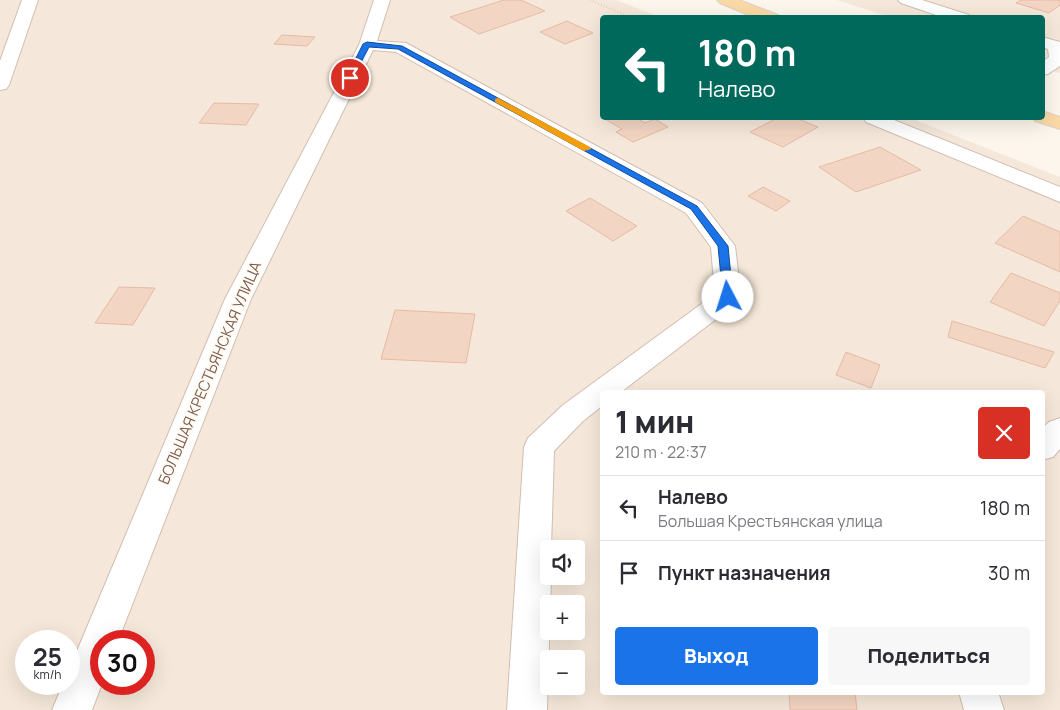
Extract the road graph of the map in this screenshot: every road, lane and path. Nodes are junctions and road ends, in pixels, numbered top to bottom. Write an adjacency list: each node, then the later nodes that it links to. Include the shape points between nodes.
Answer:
1 (30, 0): 11 (street)
2 (382, 0): 13 (street, БОЛЬШАЯ КРЕСТЬЯНСКАЯ УЛИЦА)
3 (590, 0): 8 (path)
4 (725, 0): 9 (main road)
5 (906, 0): 7 (street)
6 (947, 0): 7 (street)
7 (931, 8): 10 (street)
8 (625, 15)
9 (764, 15)
10 (953, 15)
11 (17, 38): 12 (street); 16 (street)
12 (0, 40)
13 (367, 44): 21 (street, via 400,47 694,208 723,246 728,297); 26 (street, БОЛЬШАЯ КРЕСТЬЯНСКАЯ УЛИЦА, via 238,298)
14 (1054, 44): 15 (street, via 1058,59)
15 (1045, 68)
16 (0, 84)
17 (1045, 118): 19 (main road)
18 (878, 120): 20 (street)
19 (1060, 124)
20 (1060, 195)
21 (605, 390)
22 (600, 393): 27 (street, via 539,447)
23 (1060, 430): 24 (street)
24 (1045, 445)
25 (979, 695): 28 (street)
26 (72, 710)
27 (527, 710)
28 (984, 710)

